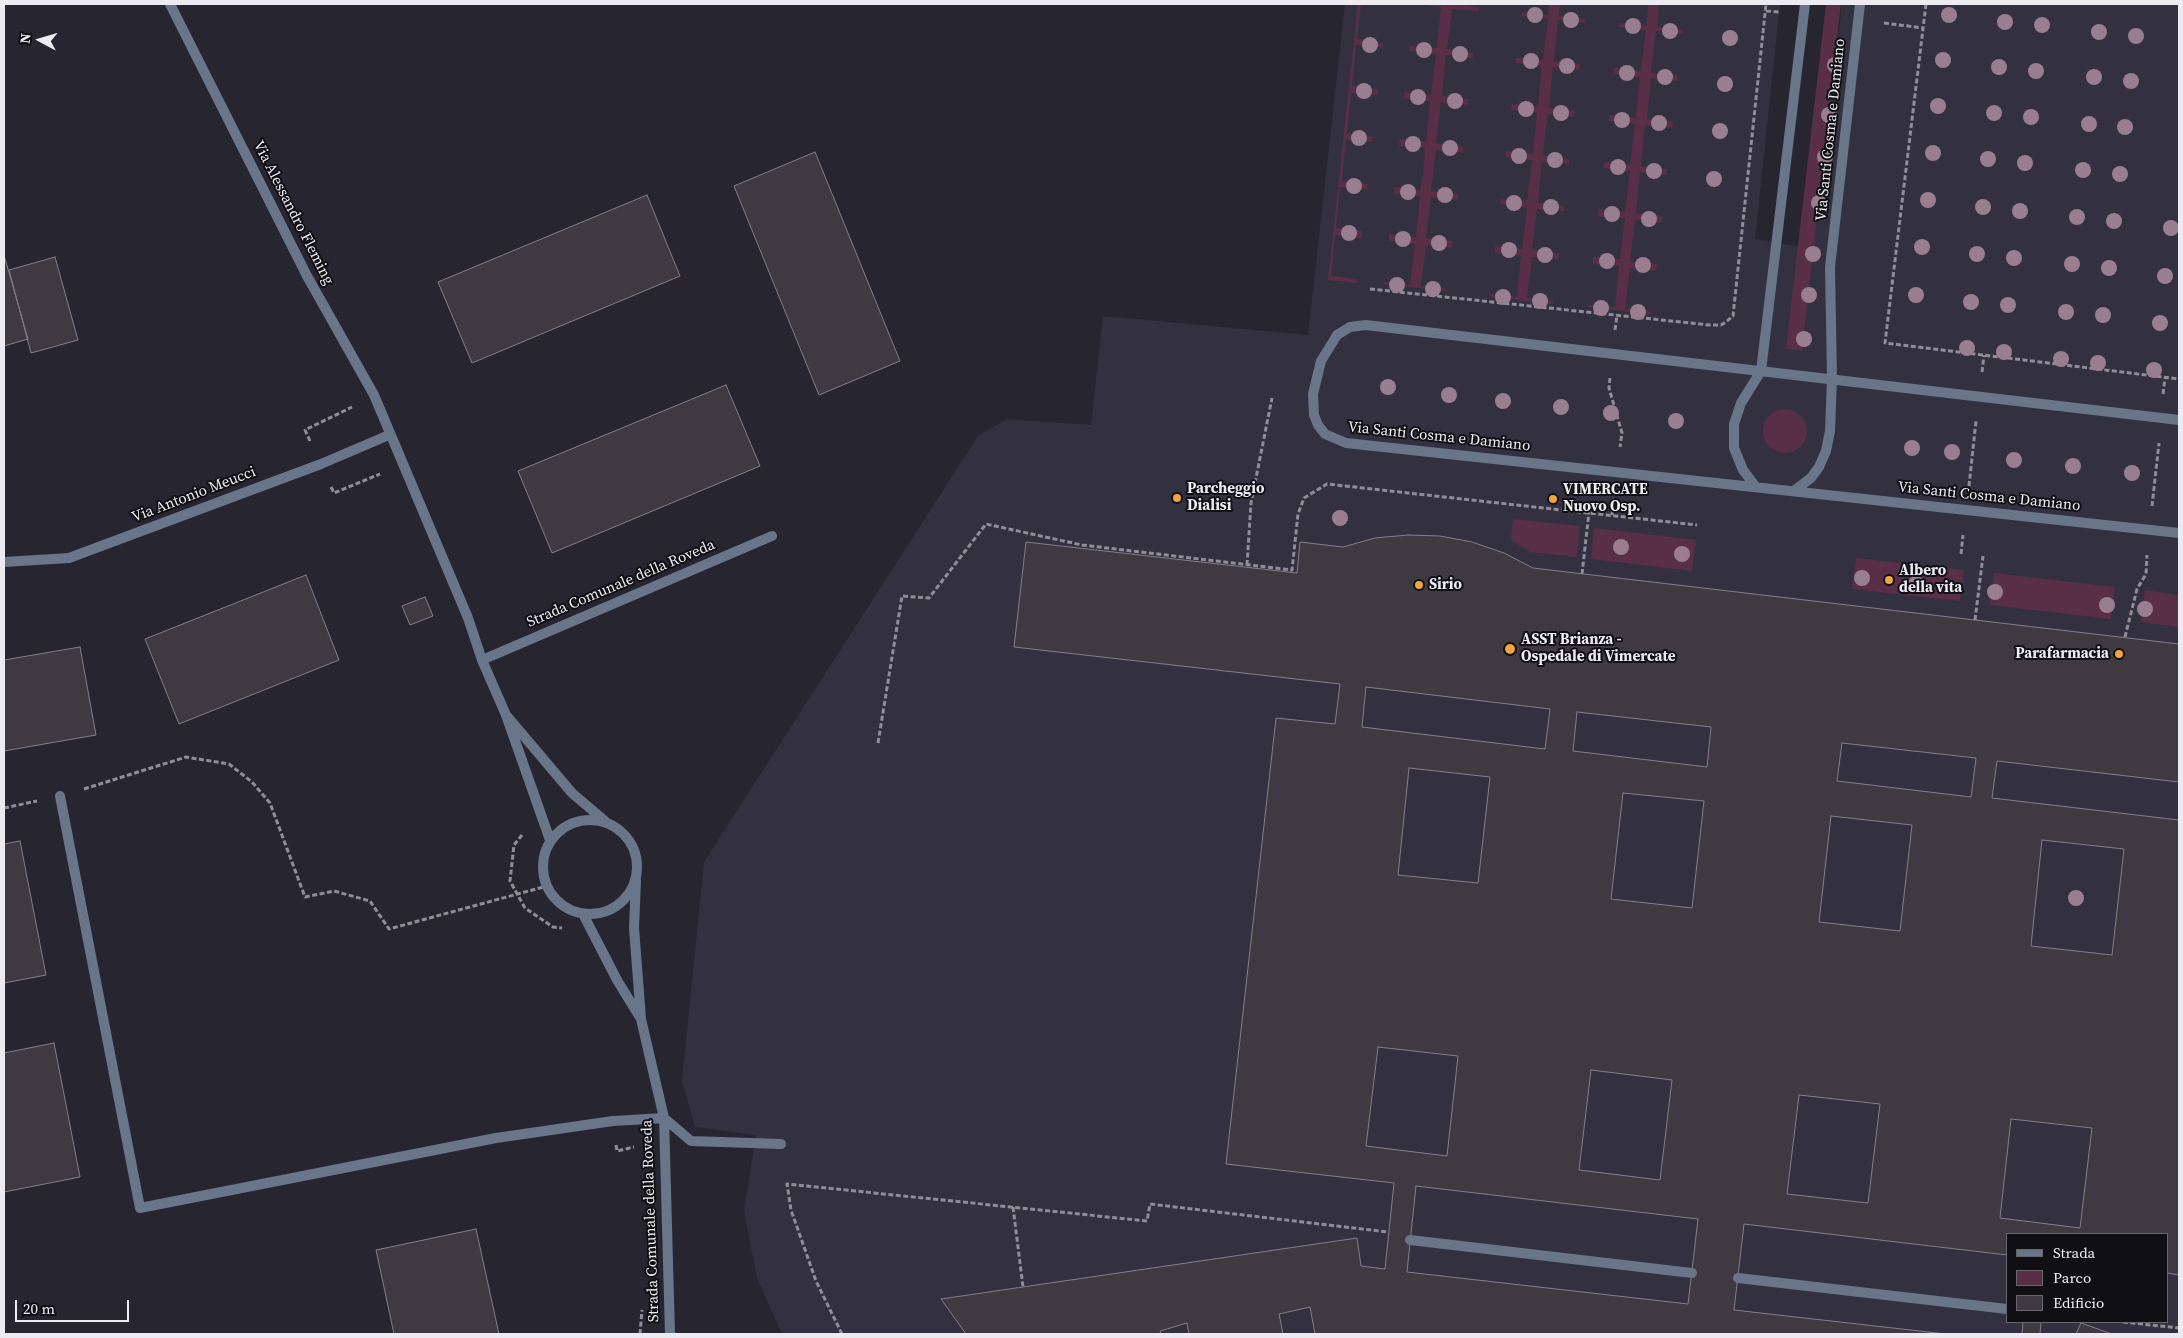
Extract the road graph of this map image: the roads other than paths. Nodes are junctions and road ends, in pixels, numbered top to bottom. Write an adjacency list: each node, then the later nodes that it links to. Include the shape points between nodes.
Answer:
1 (170, 4): 7 (street, Via Alessandro Fleming, via 307,276 374,395)
2 (1805, 4): 4 (street)
3 (1860, 4): 5 (street, Via Santi Cosma e Damiano, via 1830,267)
4 (1761, 371): 5 (street, Via Santi Cosma e Damiano); 8 (street, via 1741,403 1734,424 1734,448 1743,470); 8 (street, Via Santi Cosma e Damiano, via 1366,325 1350,327 1337,335 1321,361 1314,405 1318,426 1325,434 1346,443)
5 (1832, 379): 6 (street, Via Santi Cosma e Damiano); 9 (street, Via Santi Cosma e Damiano, via 1826,451 1811,478)
6 (2179, 420)
7 (389, 435): 12 (street, Via Antonio Meucci, via 321,464 69,558); 13 (street, Strada Comunale della Roveda, via 468,618)
8 (1755, 486): 9 (street, Via Santi Cosma e Damiano)
9 (1795, 490): 10 (street, Via Santi Cosma e Damiano)
10 (2179, 532)
11 (772, 536): 13 (street, Strada Comunale della Roveda)
12 (4, 562)
13 (482, 660): 14 (street, Strada Comunale della Roveda)
14 (506, 715): 16 (street, Strada Comunale della Roveda, via 572,793); 17 (street, Strada Comunale della Roveda)
15 (60, 796): 21 (street, via 140,1208 496,1138 614,1121)
16 (606, 822): 17 (street, via 576,822 562,828); 18 (street, Strada Comunale della Roveda, via 629,840)
17 (550, 840): 19 (street, via 544,855 543,871 547,886 562,904)
18 (637, 869): 19 (street, via 626,897 614,907 599,913); 20 (street, Strada Comunale della Roveda, via 634,928)
19 (583, 914): 20 (street, Strada Comunale della Roveda)
20 (641, 1019): 21 (street, Strada Comunale della Roveda)
21 (664, 1118): 22 (street, via 691,1141); 27 (street, Strada Comunale della Roveda)
22 (781, 1144)
23 (1410, 1240): 24 (street)
24 (1692, 1273)
25 (1738, 1278): 26 (street)
26 (2006, 1309)
27 (670, 1334)

